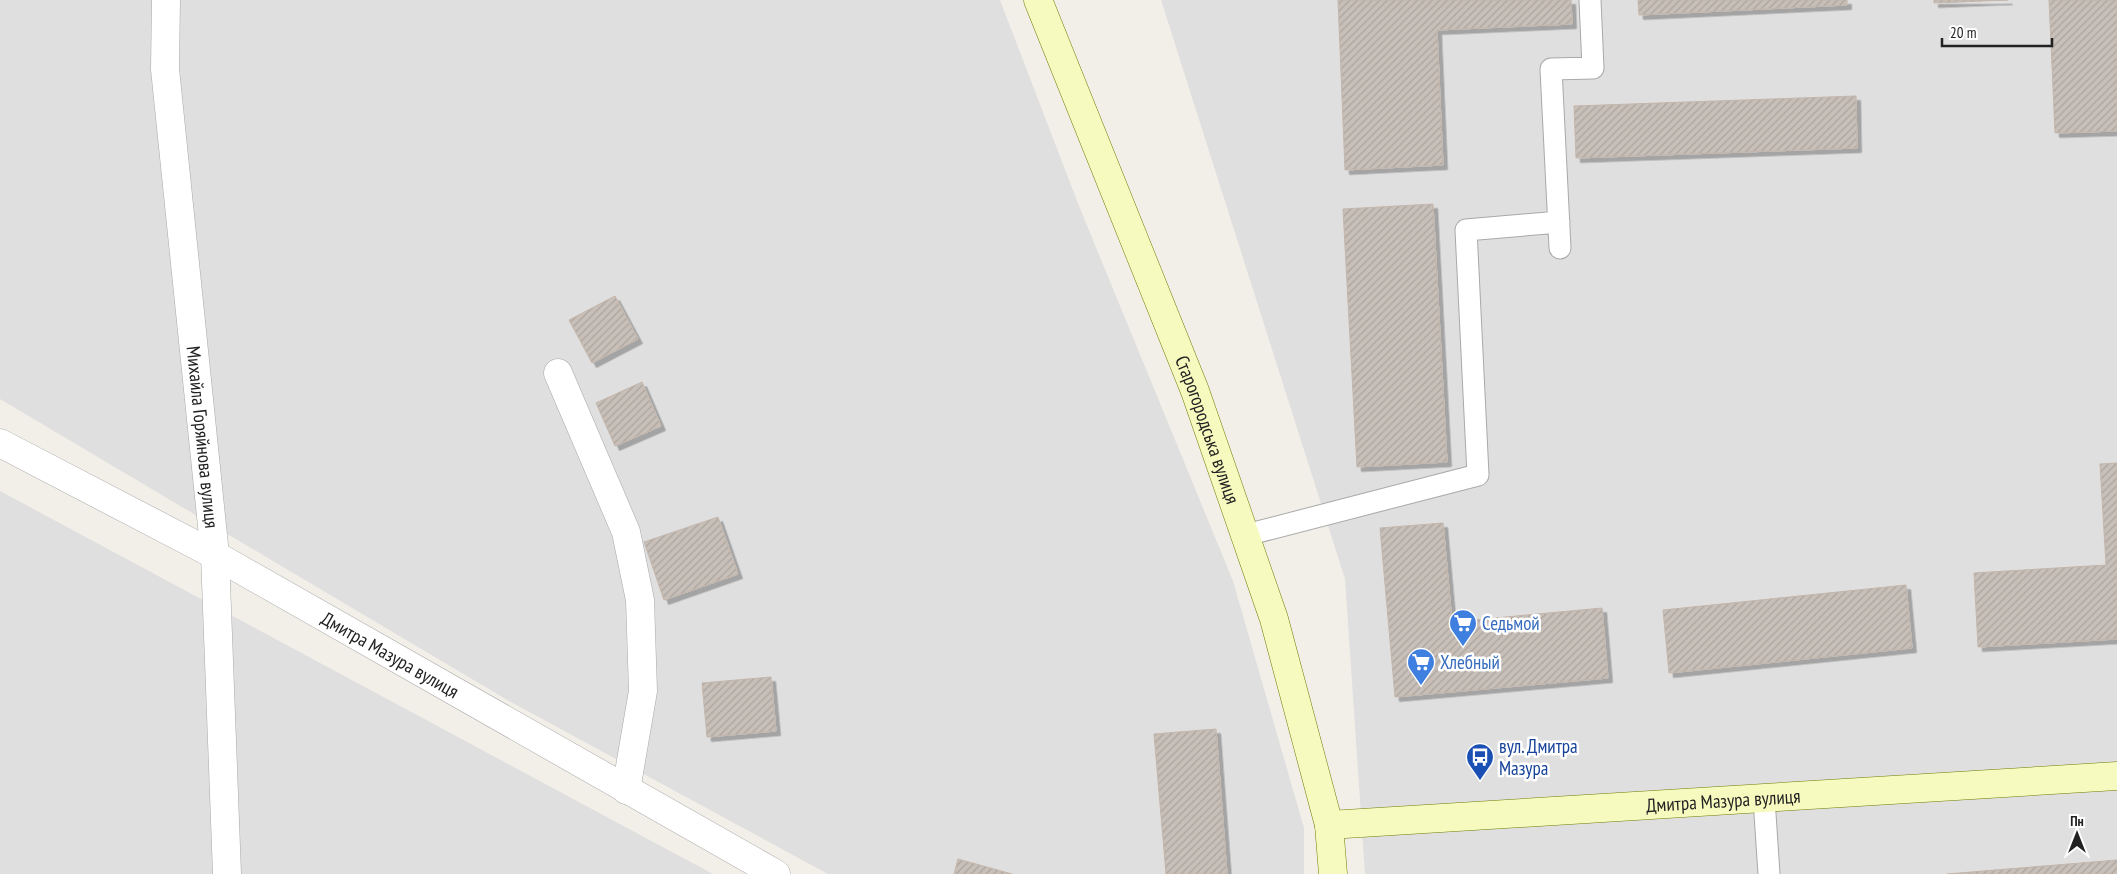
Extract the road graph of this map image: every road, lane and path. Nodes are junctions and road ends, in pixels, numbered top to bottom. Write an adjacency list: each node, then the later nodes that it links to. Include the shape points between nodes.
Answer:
1 (166, 0): 9 (street, Михайла Горяйнова вулиця, via 166,69)
2 (1038, 0): 8 (street, Старогородська вулиця, via 1196,391)
3 (1590, 0): 4 (lane, via 1593,68 1552,69)
4 (1559, 222): 5 (lane); 8 (lane, via 1466,230 1478,475)
5 (1560, 248)
6 (558, 373): 11 (street, via 626,532 640,600 642,690)
7 (0, 443): 9 (street, Дмитра Мазура вулиця)
8 (1246, 535): 13 (street, Старогородська вулиця, via 1274,618)
9 (215, 555): 11 (street, Дмитра Мазура вулиця); 14 (street, Михайла Горяйнова вулиця)
10 (2117, 776): 12 (street, Дмитра Мазура вулиця)
11 (626, 790): 15 (street, Дмитра Мазура вулиця)
12 (1764, 798): 13 (street, Дмитра Мазура вулиця); 17 (lane)
13 (1329, 825): 16 (street, Старогородська вулиця)
14 (227, 874)
15 (776, 874)
16 (1333, 874)
17 (1769, 874)

